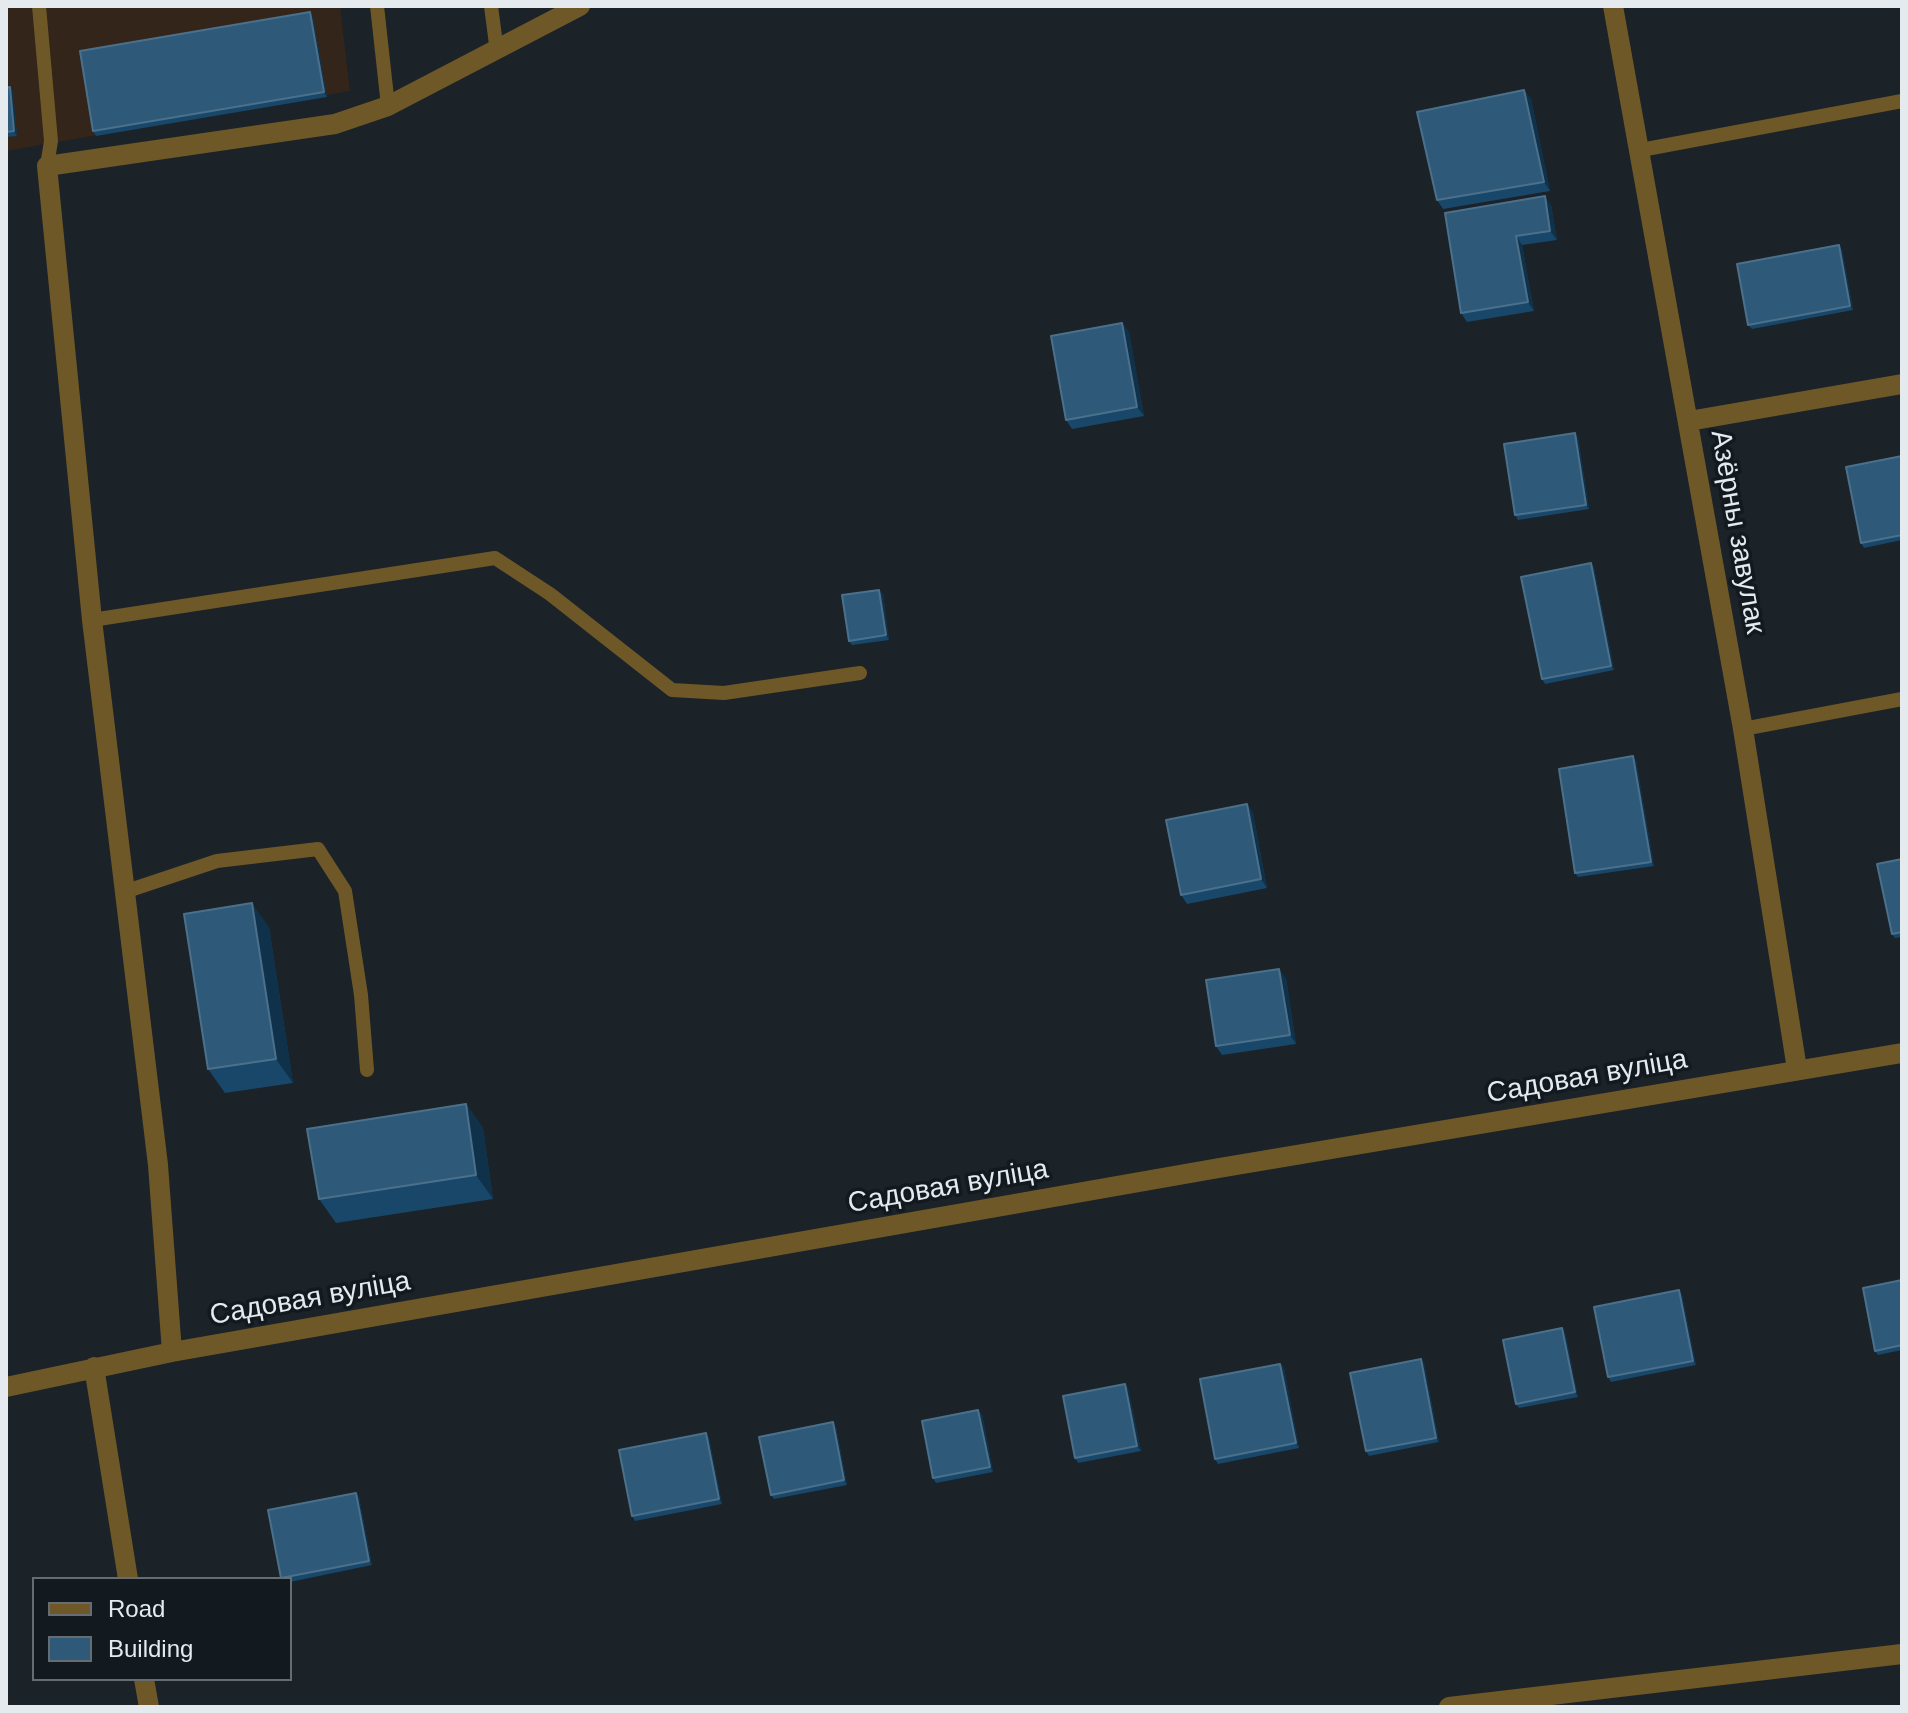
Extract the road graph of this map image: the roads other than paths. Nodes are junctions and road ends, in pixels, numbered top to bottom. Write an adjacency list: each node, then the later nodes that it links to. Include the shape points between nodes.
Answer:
1 (39, 6): 10 (lane, via 51,141)
2 (377, 6): 8 (lane)
3 (491, 6): 6 (lane)
4 (580, 6): 6 (street)
5 (1613, 6): 9 (street, Азёрны завулак)
6 (497, 52): 8 (street)
7 (1902, 101): 9 (lane)
8 (388, 106): 10 (street, via 335,124)
9 (1641, 150): 12 (street, Азёрны завулак)
10 (47, 166): 13 (street)
11 (1902, 384): 12 (street)
12 (1689, 421): 16 (street, Азёрны завулак)
13 (92, 620): 14 (lane, via 495,558 550,594 672,690 724,693); 17 (street)
14 (860, 673)
15 (1902, 699): 16 (lane)
16 (1743, 729): 19 (street, Азёрны завулак)
17 (127, 891): 20 (lane, via 217,861 318,849 345,891); 21 (street, via 158,1165)
18 (1902, 1053): 19 (street, Садовая вуліца)
19 (1797, 1069): 21 (street, Садовая вуліца)
20 (367, 1070)
21 (172, 1352): 22 (street, Садовая вуліца)
22 (94, 1367): 23 (street, Садовая вуліца); 24 (street)
23 (6, 1387)
24 (128, 1577)
25 (1902, 1654): 28 (street)
26 (144, 1681): 27 (street)
27 (149, 1707)
28 (1449, 1707)

